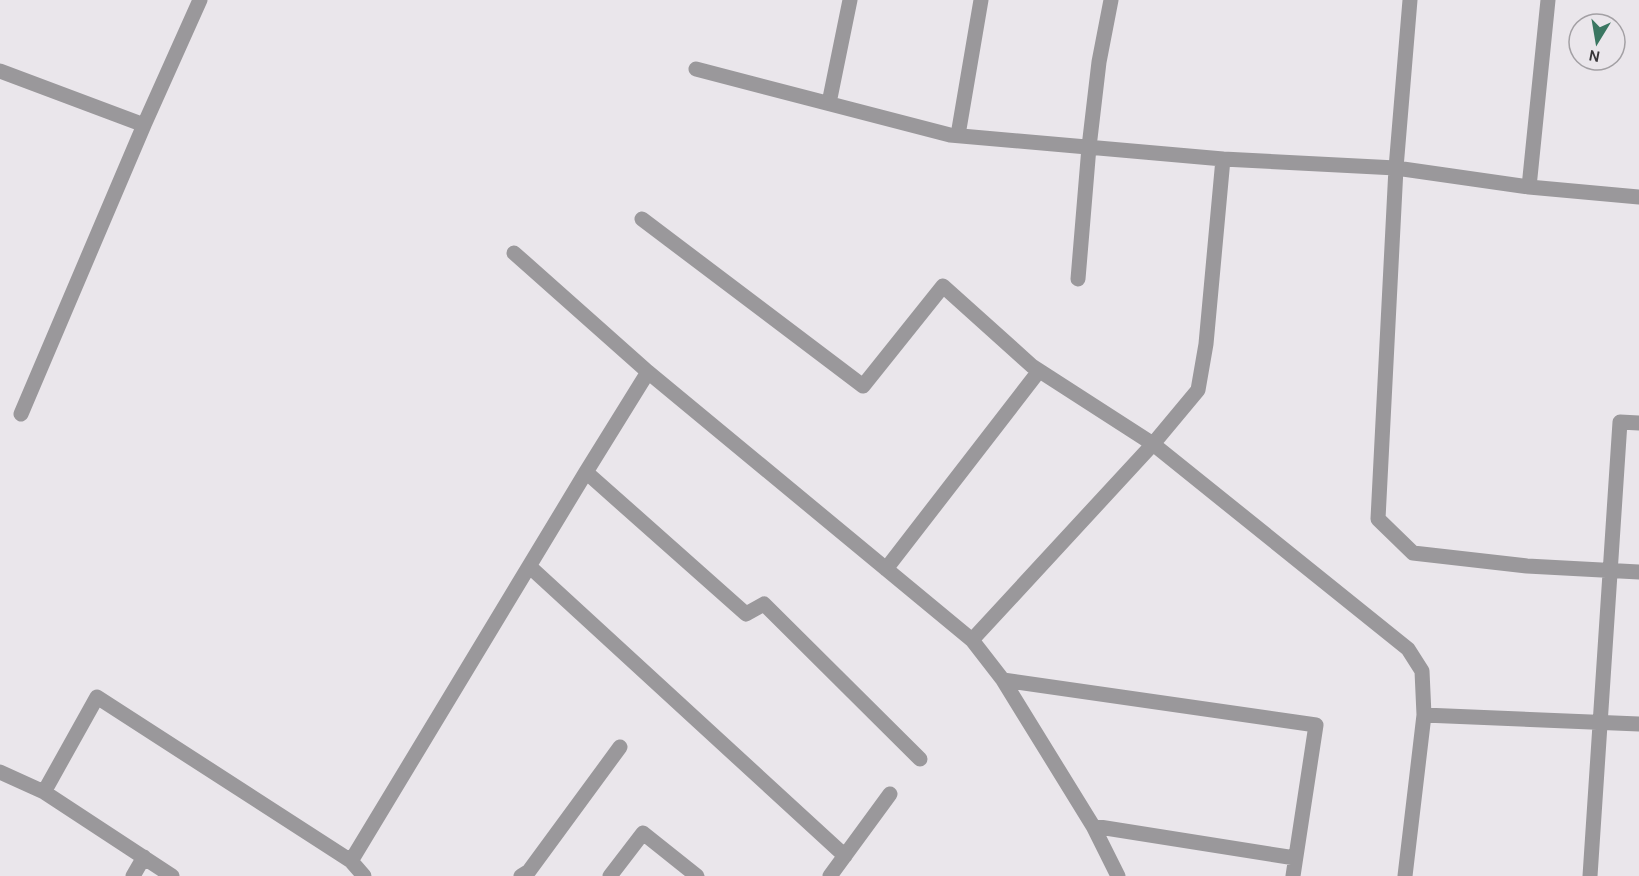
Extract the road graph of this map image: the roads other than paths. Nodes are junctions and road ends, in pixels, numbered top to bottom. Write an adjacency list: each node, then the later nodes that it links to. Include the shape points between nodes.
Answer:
1 (200, 0): 10 (street)
2 (850, 0): 9 (street)
3 (981, 0): 11 (street)
4 (1111, 0): 12 (street)
5 (1410, 0): 14 (street)
6 (1548, 0): 15 (street)
7 (696, 69): 9 (street)
8 (0, 71): 10 (street)
9 (829, 103): 11 (street)
10 (144, 125): 22 (street)
11 (958, 135): 12 (street)
12 (1089, 147): 13 (street); 19 (street)
13 (1223, 159): 14 (street); 24 (street, via 1206,344 1198,390)
14 (1396, 168): 15 (street); 28 (street, via 1378,519 1413,552 1527,566)
15 (1529, 187): 16 (street)
16 (1639, 197)
17 (642, 219): 20 (street, via 863,386 943,286)
18 (514, 253): 21 (street)
19 (1078, 279)
20 (1039, 371): 24 (street); 27 (street)
21 (648, 372): 25 (street); 27 (street)
22 (21, 414)
23 (1639, 423): 28 (street, via 1620,422)
24 (1153, 444): 30 (street); 32 (street, via 1408,649 1422,671)
25 (586, 472): 26 (street); 36 (street, via 746,614 764,604)
26 (529, 566): 41 (street); 44 (street)
27 (886, 569): 30 (street)
28 (1610, 570): 29 (street); 33 (street)
29 (1639, 572)
30 (972, 640): 31 (street)
31 (1003, 680): 40 (street); 43 (street, via 1316,725)
32 (1424, 715): 33 (street); 54 (street)
33 (1600, 722): 34 (street); 55 (street)
34 (1639, 724)
35 (620, 747): 48 (street, via 529,871)
36 (920, 759)
37 (0, 772): 38 (street)
38 (44, 792): 42 (street); 44 (street, via 97,697)
39 (890, 794): 41 (street)
40 (1093, 826): 43 (street); 52 (street)
41 (845, 856): 51 (street)
42 (144, 857): 45 (street); 46 (street)
43 (1295, 858): 53 (street)
44 (351, 861): 47 (street)
45 (133, 876)
46 (172, 876)
47 (364, 876)
48 (521, 876)
49 (610, 876): 50 (street, via 643,833)
50 (697, 876)
51 (830, 876)
52 (1119, 876)
53 (1293, 876)
54 (1405, 876)
55 (1590, 876)

